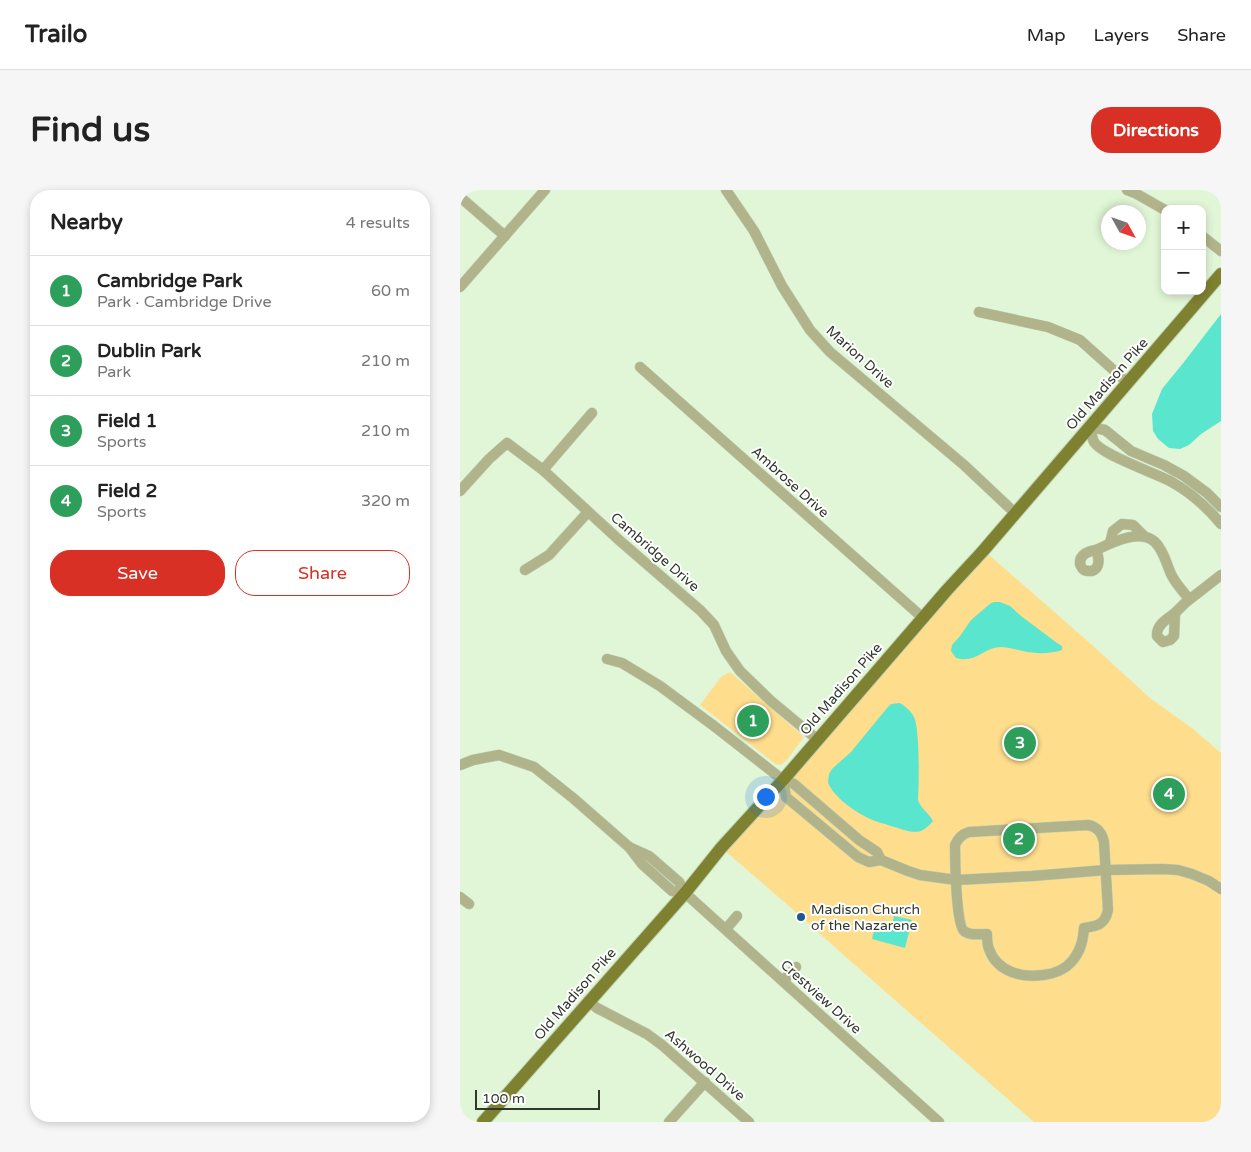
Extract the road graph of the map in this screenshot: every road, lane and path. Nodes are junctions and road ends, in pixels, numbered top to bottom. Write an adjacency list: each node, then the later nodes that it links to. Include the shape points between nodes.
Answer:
1 (545, 190): 6 (street)
2 (726, 190): 20 (street, Marion Drive, via 754,231 782,286 810,330 830,352 964,465)
3 (1127, 190): 5 (street)
4 (460, 197): 6 (street)
5 (1161, 208)
6 (505, 236): 10 (street)
7 (1206, 239): 8 (street)
8 (1221, 251)
9 (1221, 274): 13 (main road, Old Madison Pike)
10 (460, 287)
11 (979, 312): 13 (street, via 1048,326 1080,340)
12 (640, 366): 27 (street, Ambrose Drive)
13 (1128, 383): 15 (main road, Old Madison Pike)
14 (592, 413): 16 (street)
15 (1090, 427): 18 (street, via 1105,430 1131,451 1184,476); 20 (main road, Old Madison Pike); 21 (street, via 1095,443 1100,447 1179,486)
16 (543, 470): 17 (street, Cambridge Drive, via 507,443); 19 (street, Cambridge Drive)
17 (460, 491)
18 (1221, 507)
19 (588, 512): 23 (street, via 549,555); 29 (street, Cambridge Drive, via 702,611 714,625 740,671)
20 (1015, 513): 27 (main road, Old Madison Pike)
21 (1221, 524)
22 (1096, 550): 25 (street, via 1110,543 1113,531 1122,524 1133,525 1164,555 1171,575)
23 (525, 570)
24 (1221, 575): 25 (street)
25 (1189, 599): 26 (street)
26 (1175, 613)
27 (923, 618): 29 (main road, Old Madison Pike)
28 (607, 659): 31 (street, via 622,663 660,686)
29 (818, 740): 31 (main road, Old Madison Pike)
30 (460, 765): 36 (street, Crestview Drive, via 499,755 534,767 630,847 649,856 679,882)
31 (783, 780): 32 (street, via 794,784 877,852); 32 (street, via 786,797 852,853 869,862); 36 (main road, Old Madison Pike)
32 (881, 860): 34 (street, via 920,875)
33 (1106, 870): 34 (street); 34 (street, via 1101,833 1093,826 1083,825 966,833 955,845); 34 (street, via 1108,910 1104,920 1097,926 1084,928 1083,940 1071,963 1052,973 1030,976 1014,973 1000,965 989,949 987,934 971,934 962,930); 35 (street, via 1178,870)
34 (956, 880)
35 (1221, 888)
36 (685, 893): 40 (street, Crestview Drive); 43 (main road, Old Madison Pike)
37 (460, 897): 38 (street)
38 (469, 904)
39 (737, 916): 40 (street)
40 (726, 929): 42 (street, Crestview Drive)
41 (796, 967): 42 (street)
42 (783, 981): 48 (street, Crestview Drive)
43 (588, 1001): 44 (street, Ashwood Drive, via 647,1034); 45 (main road, Old Madison Pike)
44 (705, 1082): 46 (street); 47 (street, Ashwood Drive)
45 (483, 1122)
46 (670, 1122)
47 (749, 1122)
48 (939, 1122)

